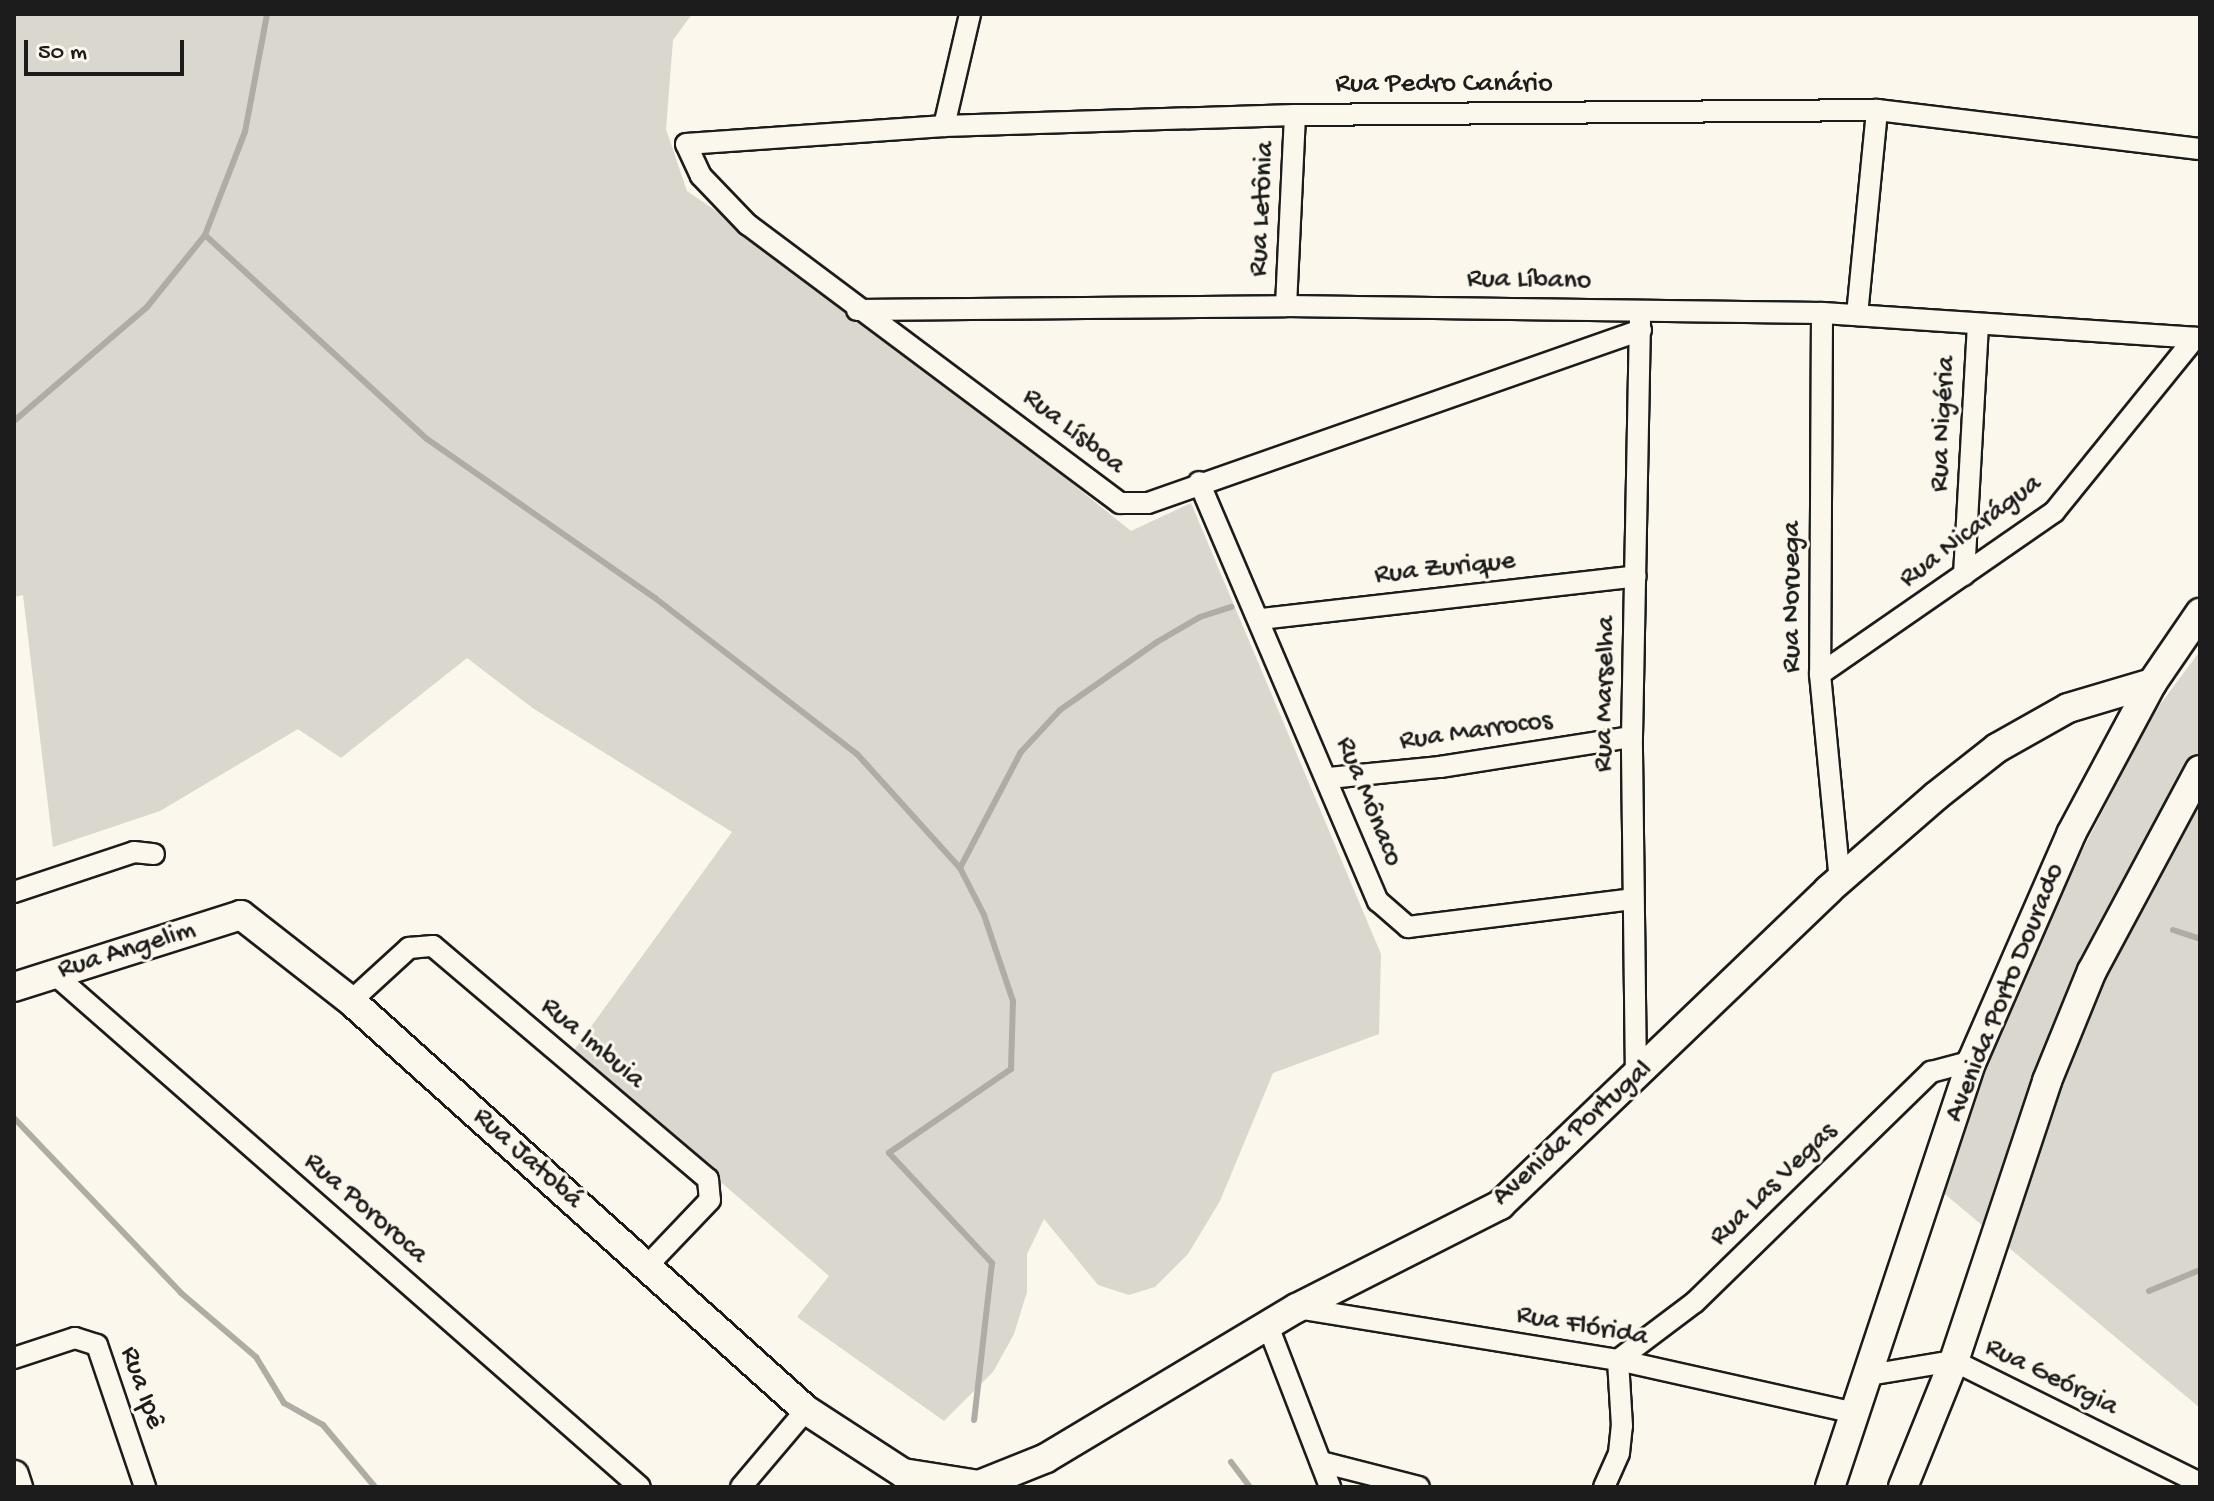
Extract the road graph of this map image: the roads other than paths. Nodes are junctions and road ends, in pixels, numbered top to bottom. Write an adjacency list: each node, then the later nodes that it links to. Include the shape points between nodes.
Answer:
1 (970, 14): 4 (street)
2 (1877, 110): 3 (street, Rua Pedro Canário); 6 (street, Rua Pedro Canário); 10 (street)
3 (1295, 115): 4 (street, Rua Pedro Canário); 7 (street, Rua Letônia)
4 (944, 126): 5 (street, Rua Pedro Canário)
5 (686, 144): 8 (street, Rua Lísboa, via 701,176 748,225)
6 (2200, 149)
7 (1286, 306): 8 (street, Rua Líbano); 11 (street, Rua Líbano)
8 (857, 310): 14 (street, Rua Lísboa, via 1120,503 1148,503)
9 (1822, 313): 10 (street, Rua Líbano); 11 (street, Rua Líbano); 19 (street, Rua Noruega)
10 (1857, 315): 12 (street, Rua Líbano)
11 (1640, 320): 14 (street, Rua Lísboa); 16 (street, Rua Marselha)
12 (1978, 324): 13 (street, Rua Líbano); 15 (street, Rua Nigéria)
13 (2198, 338): 15 (street, Rua Nicarágua, via 2054,512)
14 (1199, 482): 18 (street, Rua Mônaco)
15 (1964, 575): 19 (street, Rua Nicarágua)
16 (1636, 576): 18 (street, Rua Zurique); 21 (street, Rua Marselha)
17 (2200, 613): 20 (street, Avenida Porto Dourado)
18 (1261, 619): 23 (street, Rua Mônaco)
19 (1820, 674): 25 (street, Rua Noruega)
20 (2152, 683): 25 (street, Avenida Portugal, via 2068,708 1997,748); 32 (street, Avenida Porto Dourado, via 2071,834)
21 (1632, 737): 23 (street, Rua Marrocos); 27 (street, Rua Marselha)
22 (2200, 770): 39 (street, via 2092,971 2047,1081)
23 (1329, 778): 27 (street, Rua Mônaco, via 1378,901 1408,927)
24 (154, 854): 26 (street, via 134,852)
25 (1840, 880): 33 (street, Avenida Portugal)
26 (14, 892)
27 (1632, 899): 33 (street, Rua Marselha)
28 (241, 915): 29 (street, Rua Angelim); 31 (street, Rua Jatobá)
29 (53, 973): 30 (street, Rua Angelim); 49 (street, Rua Pororoca)
30 (14, 987)
31 (351, 1001): 34 (street, Rua Jatobá); 34 (street, Rua Imbuia, via 409,948 433,946 708,1179 710,1200)
32 (1972, 1061): 38 (street, Rua Las Vegas, via 1931,1072 1695,1302); 40 (street, Avenida Porto Dourado)
33 (1636, 1078): 35 (street, Avenida Portugal, via 1500,1205)
34 (647, 1266): 41 (street, Rua Jatobá)
35 (1297, 1308): 36 (street, Avenida Portugal); 38 (street, Rua Flórida)
36 (1268, 1326): 43 (street); 46 (street, Avenida Portugal, via 1046,1458)
37 (14, 1358): 48 (street, Rua Ipê, via 75,1338 97,1345)
38 (1618, 1360): 42 (street, Rua Flórida); 53 (street, via 1622,1426 1619,1453)
39 (1954, 1361): 40 (street, Rua Geórgia); 45 (street, Rua Geórgia); 55 (street)
40 (1869, 1375): 42 (street, Avenida Porto Dourado)
41 (806, 1410): 46 (street, Avenida Portugal, via 903,1473); 50 (street)
42 (1855, 1413): 54 (street, Avenida Porto Dourado)
43 (1321, 1462): 51 (street); 52 (street)
44 (14, 1475): 47 (street)
45 (2200, 1483)
46 (979, 1486)
47 (18, 1487)
48 (145, 1487)
49 (640, 1487)
50 (741, 1487)
51 (1330, 1487)
52 (1419, 1487)
53 (1604, 1487)
54 (1830, 1487)
55 (1903, 1487)

